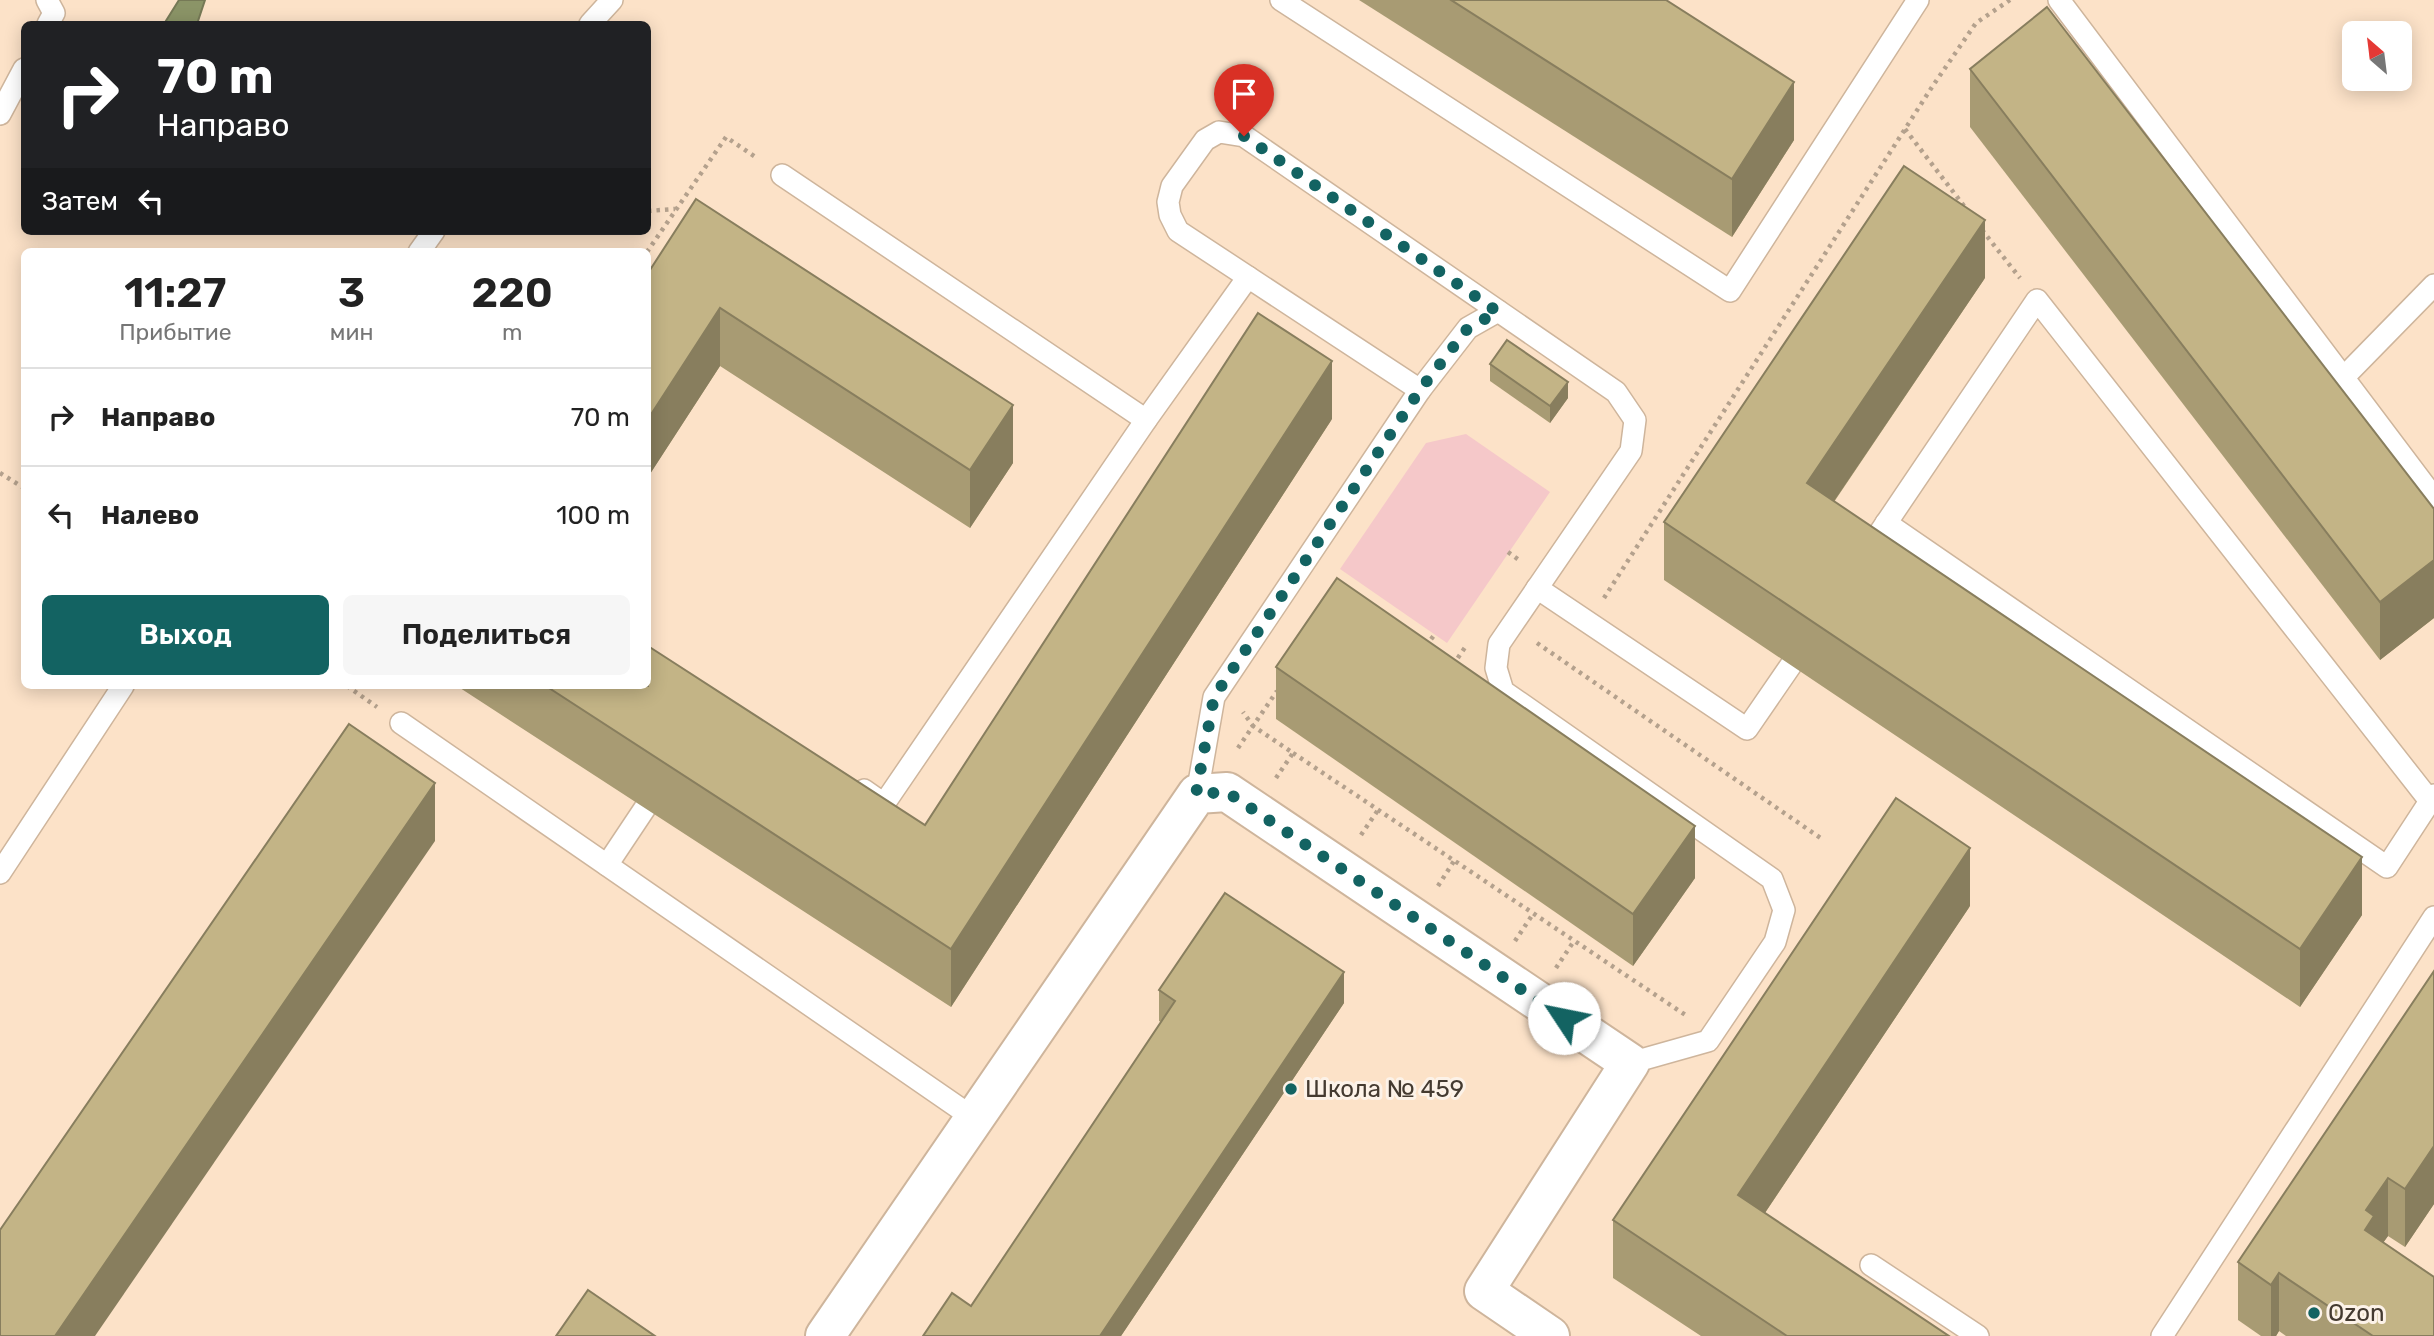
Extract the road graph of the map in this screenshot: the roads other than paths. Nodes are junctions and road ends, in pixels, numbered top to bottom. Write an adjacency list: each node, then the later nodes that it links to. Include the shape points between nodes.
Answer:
1 (47, 0): 6 (lane, via 54,13)
2 (612, 0): 7 (lane)
3 (1281, 0): 4 (lane, via 1730,291)
4 (1918, 0)
5 (2059, 0): 14 (lane)
6 (50, 21)
7 (593, 21)
8 (21, 75): 9 (lane)
9 (0, 114)
10 (782, 175): 16 (lane)
11 (1248, 277): 13 (lane, via 1178,231 1170,215 1172,186 1205,140 1219,132 1244,136); 15 (lane); 16 (lane)
12 (2434, 285): 14 (lane)
13 (1498, 312): 15 (lane, via 1468,328); 20 (lane, via 1616,391 1635,420 1631,451)
14 (2343, 378): 17 (lane)
15 (1420, 390): 25 (lane, via 1214,697)
16 (1146, 420): 24 (lane, via 884,804)
17 (2434, 499)
18 (1886, 523): 19 (lane); 26 (lane, via 2387,867); 26 (lane, via 2037,300)
19 (1853, 572)
20 (1537, 588): 21 (lane, via 1747,729); 31 (lane, via 1499,644 1496,668 1503,691 1772,879 1784,910 1775,942 1708,1041)
21 (1791, 665)
22 (121, 689): 29 (lane)
23 (401, 723): 28 (lane)
24 (849, 781)
25 (1196, 794): 31 (street, via 1227,792); 32 (street)
26 (2432, 798)
27 (645, 808): 28 (lane)
28 (607, 865): 32 (lane)
29 (0, 873)
30 (2434, 917): 37 (lane)
31 (1630, 1063): 35 (street, via 1484,1291)
32 (975, 1119): 34 (street)
33 (1871, 1265): 36 (lane)
34 (825, 1336)
35 (1550, 1336)
36 (1978, 1336)
37 (2162, 1336)

